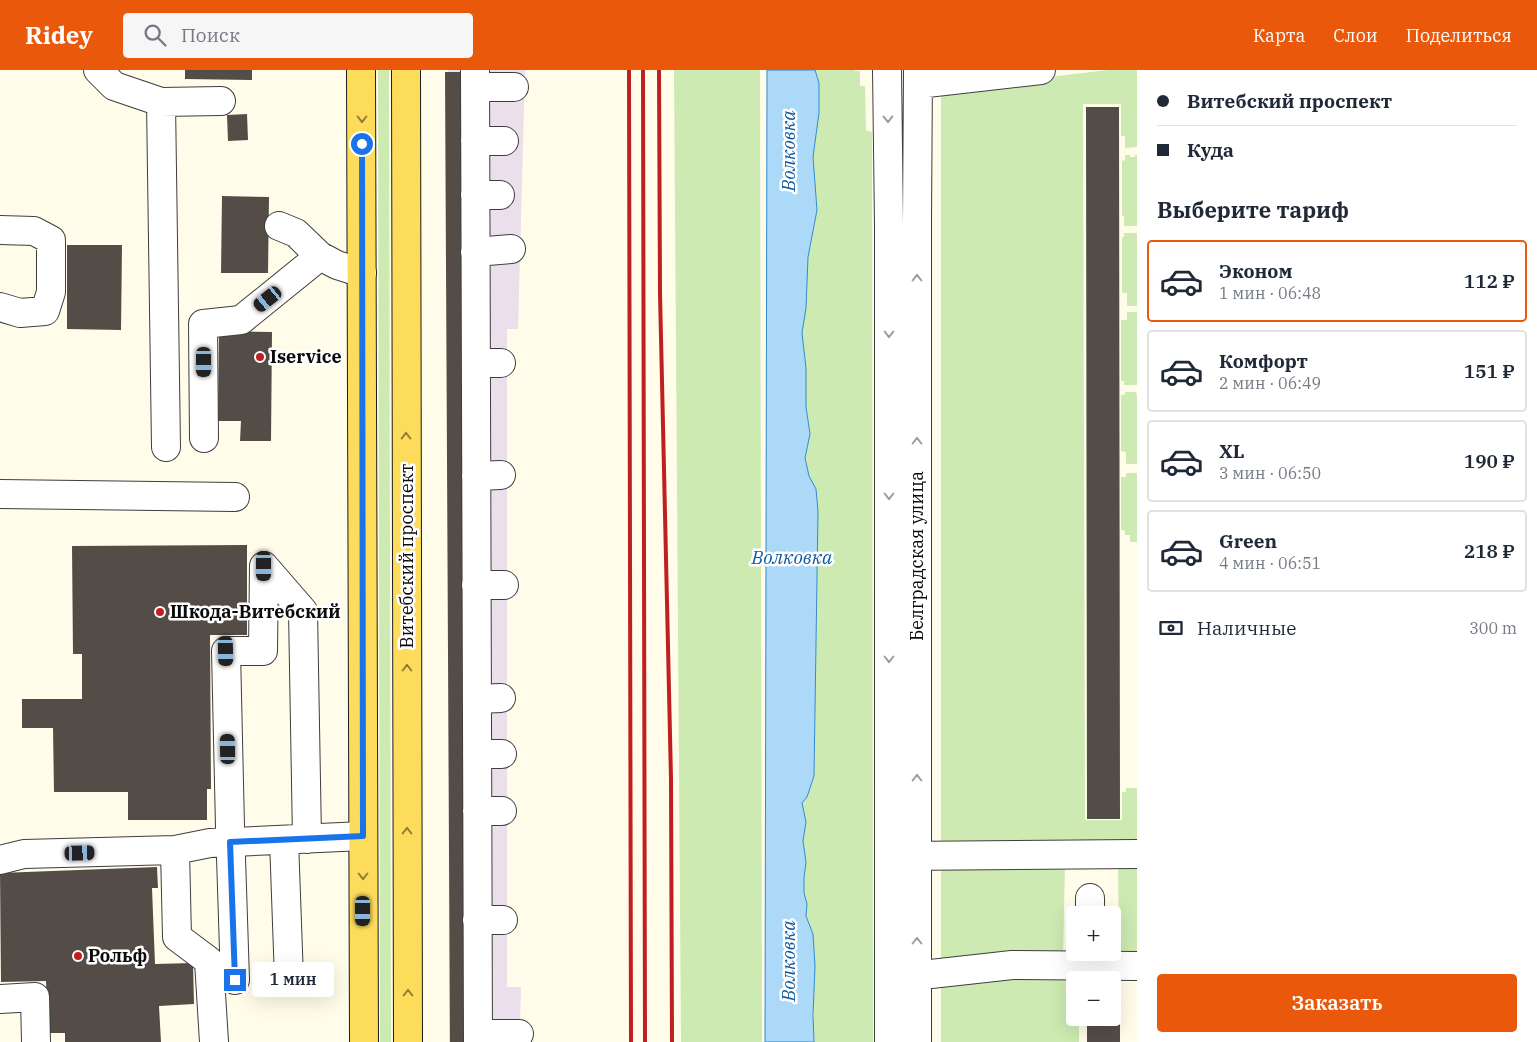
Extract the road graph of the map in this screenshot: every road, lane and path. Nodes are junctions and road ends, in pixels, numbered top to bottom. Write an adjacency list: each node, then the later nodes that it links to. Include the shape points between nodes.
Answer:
1 (98, 70): 9 (street, via 114,86)
2 (362, 70): 18 (main road, one-way to 18)
3 (406, 70): 47 (main road, Витебский проспект, one-way to 3)
4 (888, 70): 31 (street, Белградская улица, one-way to 31)
5 (1041, 70): 6 (street)
6 (918, 77): 32 (street, Белградская улица, one-way to 6)
7 (475, 78): 8 (street); 11 (street)
8 (514, 87)
9 (145, 88): 10 (street); 21 (street)
10 (220, 101)
11 (475, 141): 12 (street); 16 (street, via 488,195)
12 (504, 141)
13 (279, 226): 17 (street, via 296,233)
14 (0, 230): 19 (street, via 34,231 52,240 51,292 45,311 20,313)
15 (511, 249): 16 (street)
16 (476, 252): 24 (street, via 488,306 489,476 488,530)
17 (320, 256): 18 (street); 20 (street, via 241,320 204,324)
18 (362, 273): 26 (main road)
19 (0, 307)
20 (204, 438)
21 (166, 446)
22 (0, 494): 23 (street)
23 (235, 497)
24 (476, 585): 25 (street); 43 (street, via 488,642 490,811 489,979)
25 (504, 585)
26 (363, 836): 27 (street); 46 (main road, one-way to 46)
27 (295, 839): 28 (street); 28 (street, via 303,611 264,566 263,651 226,651); 39 (street)
28 (230, 842): 29 (street); 40 (street)
29 (175, 850): 33 (street, via 24,854); 45 (street, via 177,938 209,961)
30 (1137, 854): 32 (street)
31 (889, 856): 32 (street); 37 (street, Белградская улица)
32 (917, 856): 38 (street, Белградская улица, one-way to 32)
33 (0, 860)
34 (1066, 961): 38 (street)
35 (1103, 961): 36 (street)
36 (1137, 966)
37 (889, 976): 38 (street); 48 (street, Белградская улица)
38 (917, 976): 49 (street, Белградская улица)
39 (289, 979)
40 (235, 980)
41 (0, 998): 44 (street, via 35,997)
42 (519, 1034): 43 (street)
43 (478, 1038)
44 (36, 1042)
45 (214, 1042)
46 (364, 1042)
47 (408, 1042)
48 (889, 1042)
49 (917, 1042)

